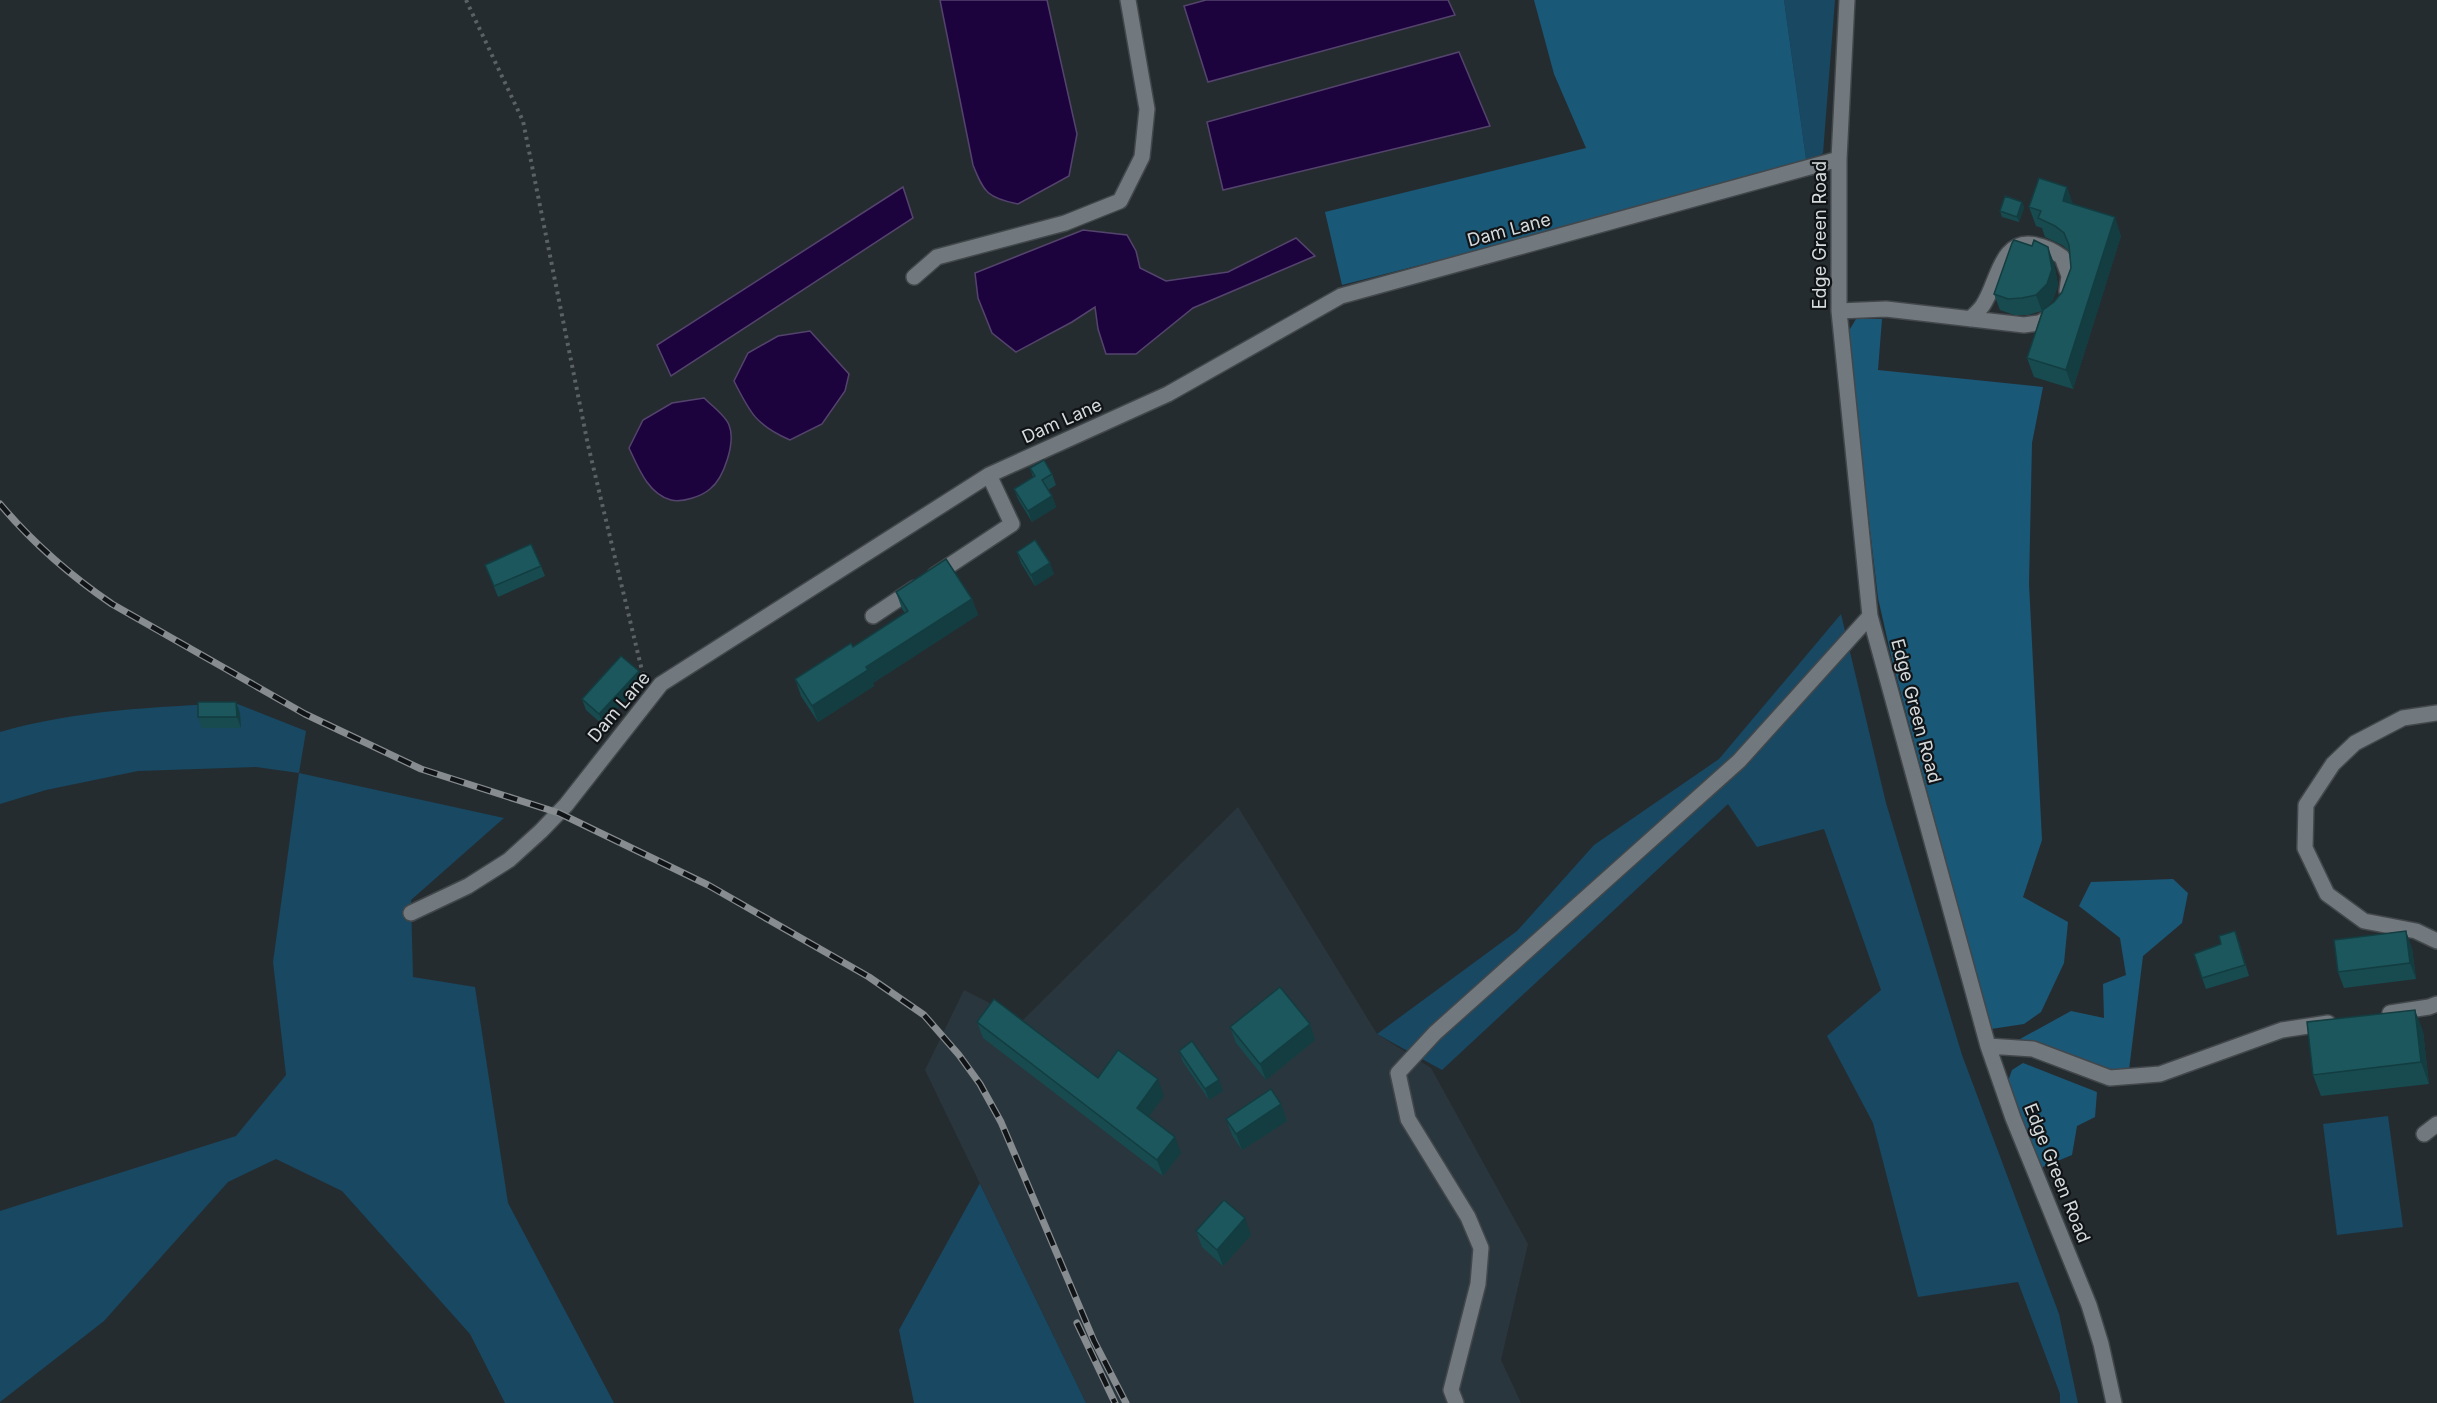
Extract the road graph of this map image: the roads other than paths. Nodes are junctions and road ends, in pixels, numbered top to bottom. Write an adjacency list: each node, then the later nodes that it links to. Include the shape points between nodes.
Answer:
1 (1128, 0): 4 (street, via 1147,109 1142,157 1120,201 1065,223 937,257)
2 (1847, 0): 3 (street, Edge Green Road)
3 (1839, 159): 5 (street, Edge Green Road); 7 (street, Dam Lane, via 1341,296 1168,394)
4 (914, 277)
5 (1839, 311): 6 (street, via 1886,309); 9 (street, Edge Green Road)
6 (1970, 319): 6 (street, via 2024,325 2052,318 2069,284 2067,265 2062,257 2043,247 2016,246 2002,263 1983,306)
7 (989, 475): 8 (street, via 1012,524); 11 (street, Dam Lane, via 661,684 541,831 509,860)
8 (873, 616)
9 (1870, 616): 16 (street, Edge Green Road); 19 (street, via 1739,761 1435,1033 1398,1073 1408,1119 1468,1216 1481,1248 1478,1284 1451,1390)
10 (2437, 713): 12 (street, via 2403,718 2355,742 2333,764 2307,805 2305,848 2327,894 2364,921 2416,931)
11 (411, 913)
12 (2437, 941)
13 (2437, 1004): 14 (street)
14 (2372, 1016)
15 (2338, 1022): 16 (street, via 2282,1030 2160,1074 2110,1078 2033,1049)
16 (1988, 1046): 20 (street, Edge Green Road, via 2089,1305)
17 (2437, 1124): 18 (street)
18 (2424, 1134)
19 (1456, 1403)
20 (2114, 1403)

